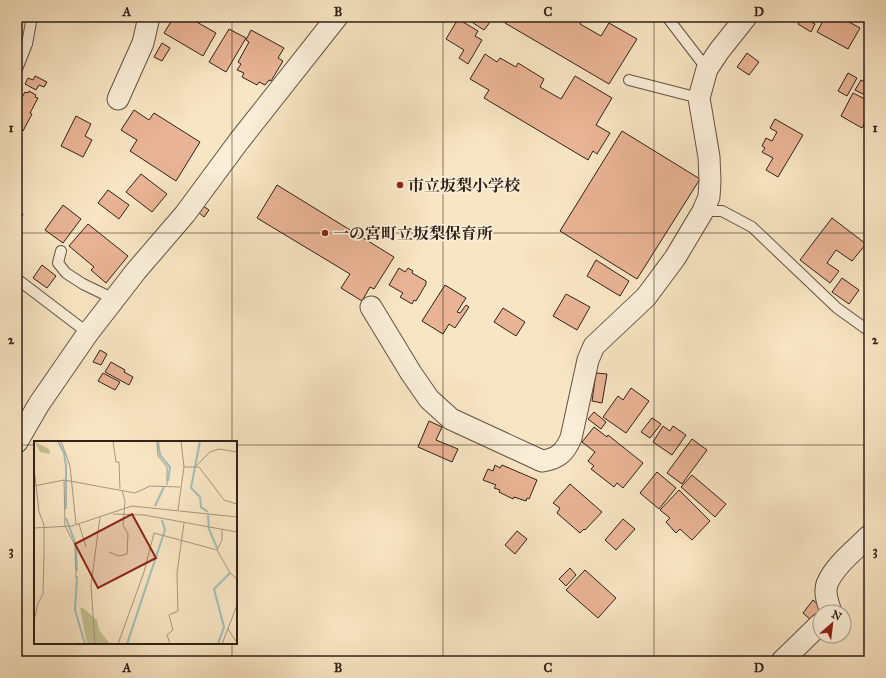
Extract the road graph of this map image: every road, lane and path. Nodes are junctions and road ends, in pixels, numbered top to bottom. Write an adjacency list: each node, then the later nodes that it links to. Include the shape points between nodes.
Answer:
1 (32, 17): 7 (lane, via 27,44)
2 (149, 17): 10 (street, via 143,43)
3 (337, 17): 14 (street, via 185,214)
4 (667, 17): 6 (lane)
5 (746, 17): 6 (street)
6 (707, 68): 9 (street)
7 (17, 69)
8 (629, 80): 9 (lane)
9 (699, 98): 11 (street, via 709,157 710,182)
10 (118, 99)
11 (703, 211): 15 (street, via 675,258 646,297 594,346 588,360 571,438 567,447 553,460 542,461 451,419 429,399); 16 (lane, via 722,211 752,227 837,308)
12 (61, 251): 14 (lane, via 58,263 66,274)
13 (17, 279): 17 (lane)
14 (114, 299): 17 (street)
15 (371, 306)
16 (869, 331)
17 (88, 333): 18 (street, via 39,404)
18 (17, 442)
19 (869, 536): 20 (street, via 838,566 827,585)
20 (829, 604)
21 (812, 632): 22 (street)
22 (782, 661)

